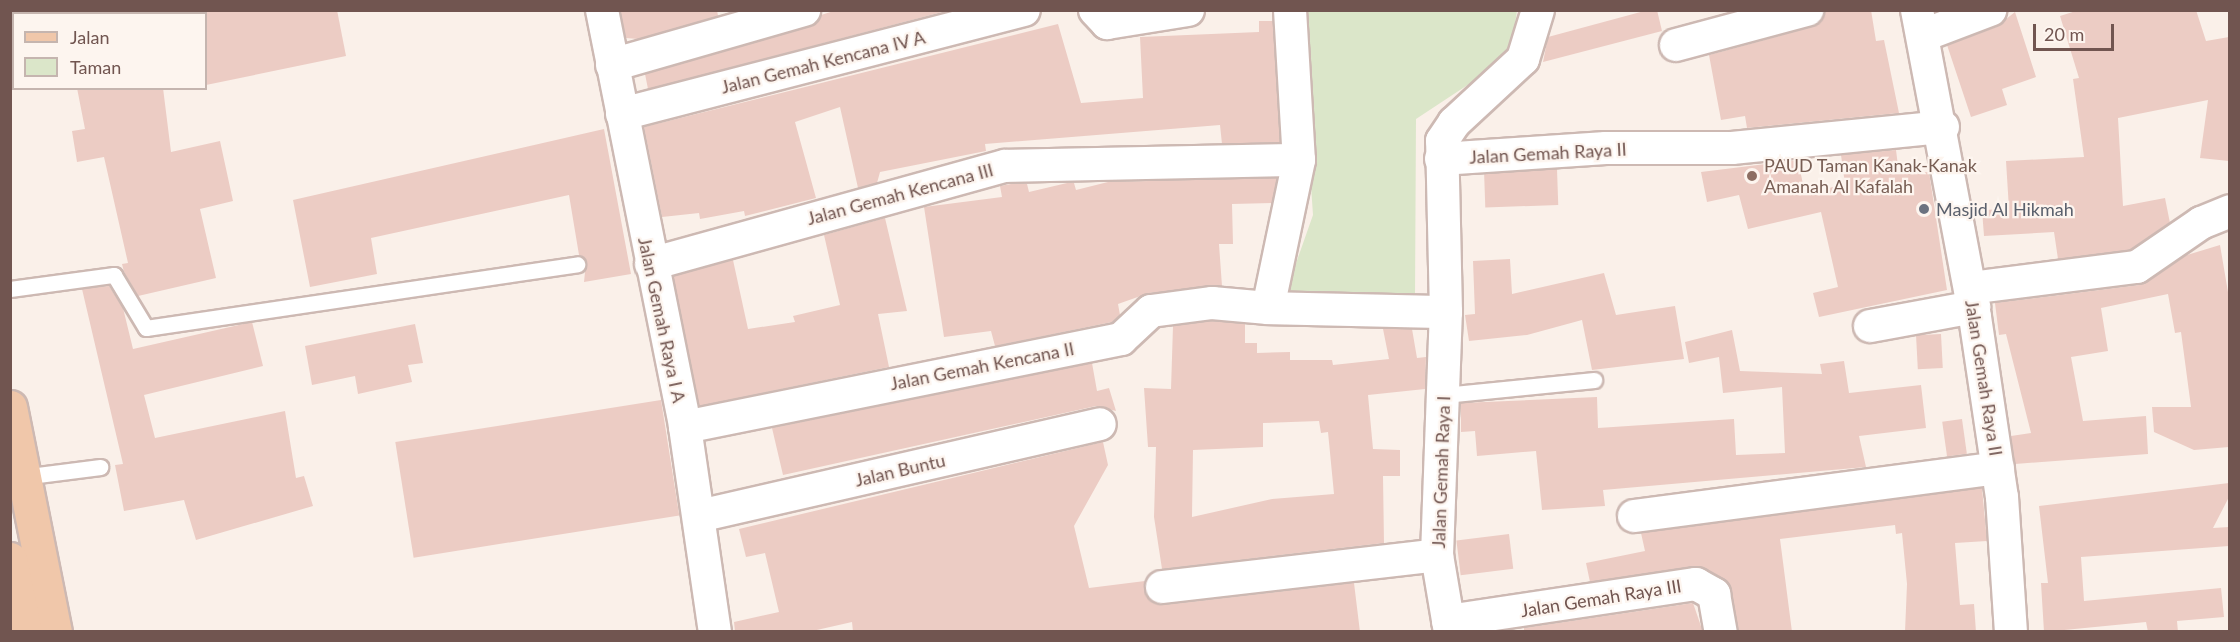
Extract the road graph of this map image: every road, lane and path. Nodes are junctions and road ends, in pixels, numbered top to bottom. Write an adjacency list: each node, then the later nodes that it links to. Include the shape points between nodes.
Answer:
1 (602, 10): 12 (street, Jalan Gemah Raya I A)
2 (804, 10): 12 (street)
3 (1024, 10): 13 (street, Jalan Gemah Kencana IV A)
4 (1188, 10): 9 (street)
5 (1290, 10): 16 (street)
6 (1538, 10): 15 (street, Jalan Gemah Raya I, via 1523,58 1446,132)
7 (1807, 10): 11 (street)
8 (1990, 10): 10 (street)
9 (1104, 16)
10 (1920, 23): 14 (street, Jalan Gemah Raya II)
11 (1676, 45)
12 (612, 65): 13 (street, Jalan Gemah Raya I A)
13 (622, 114): 19 (street, Jalan Gemah Raya I A)
14 (1942, 127): 15 (street, Jalan Gemah Raya II, via 1732,148 1606,148); 21 (street, Jalan Gemah Raya II)
15 (1441, 159): 23 (street, Jalan Gemah Raya I)
16 (1299, 160): 19 (street, Jalan Gemah Kencana III, via 1005,166); 22 (street)
17 (2229, 211): 21 (street, via 2201,223 2137,267)
18 (577, 264): 20 (lane, via 146,328 114,275)
19 (651, 264): 29 (street, Jalan Gemah Raya I A)
20 (10, 289)
21 (1972, 298): 24 (street); 31 (street, Jalan Gemah Raya II)
22 (1268, 308): 23 (street, Jalan Gemah Kencana II); 29 (street, Jalan Gemah Kencana II, via 1212,303 1151,311 1121,339)
23 (1446, 312): 26 (street, Jalan Gemah Raya I)
24 (1870, 326)
25 (1594, 380): 26 (lane)
26 (1444, 395): 36 (street, Jalan Gemah Raya I)
27 (10, 407): 32 (main road)
28 (1100, 424): 33 (street, Jalan Buntu)
29 (685, 427): 33 (street, Jalan Gemah Raya I A)
30 (100, 467): 32 (lane)
31 (1998, 468): 34 (street); 43 (street, Jalan Gemah Raya II)
32 (17, 478): 35 (main road)
33 (699, 516): 41 (street, Jalan Gemah Raya I A)
34 (1634, 516)
35 (20, 553): 39 (main road); 40 (main road)
36 (1437, 555): 37 (street); 38 (street, Jalan Gemah Raya I)
37 (1162, 587)
38 (1449, 626): 42 (street, Jalan Gemah Raya III, via 1696,584 1714,594)
39 (25, 632)
40 (55, 632)
41 (715, 632)
42 (1721, 632)
43 (2011, 632)

